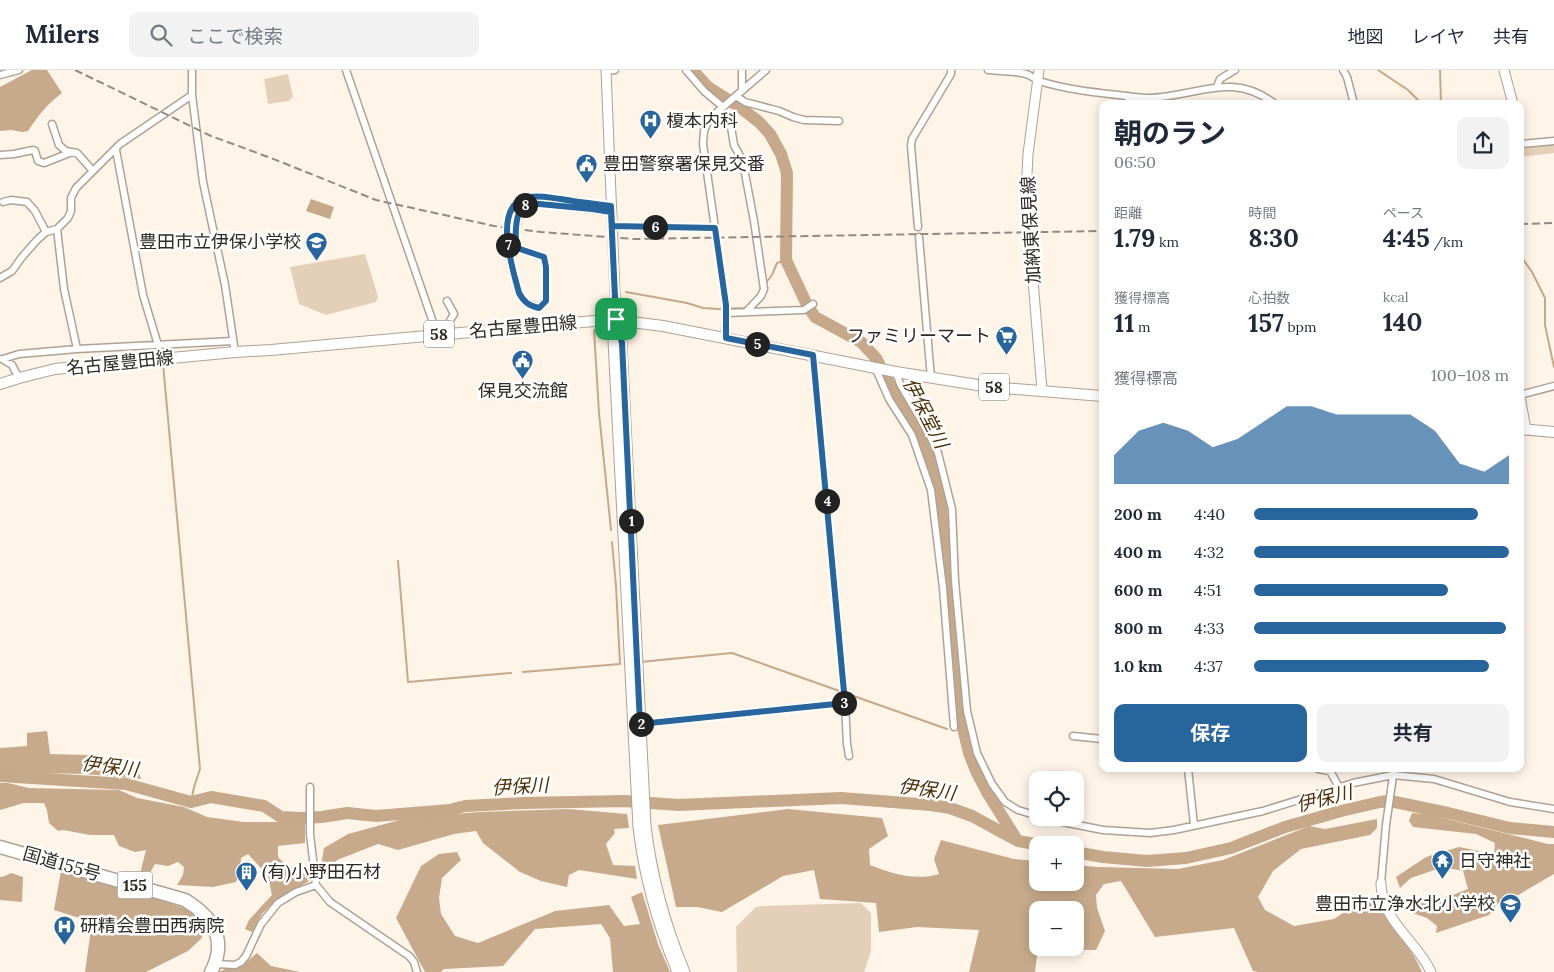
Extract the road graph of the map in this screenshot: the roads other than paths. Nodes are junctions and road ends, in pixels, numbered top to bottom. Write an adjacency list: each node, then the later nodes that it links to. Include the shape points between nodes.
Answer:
1 (19, 70): 14 (street)
2 (192, 70): 18 (street)
3 (609, 70): 35 (street)
4 (686, 70): 25 (street)
5 (742, 70): 17 (street)
6 (766, 70): 17 (street)
7 (951, 70): 37 (street, via 912,138)
8 (988, 70): 15 (street, via 1027,74)
9 (1039, 70): 15 (street, 加納東保見線)
10 (1235, 70): 16 (street, via 1220,79)
11 (1343, 70): 23 (street)
12 (1504, 70): 24 (street)
13 (348, 71): 49 (street)
14 (0, 75)
15 (1037, 80): 19 (street, via 1089,92); 62 (street, 加納東保見線, via 1026,195)
16 (1218, 84): 19 (street, via 1149,98); 22 (street, via 1246,86)
17 (742, 90): 20 (street)
18 (192, 95): 30 (street, via 120,144); 51 (street, via 203,182 225,285)
19 (1128, 96): 21 (street)
20 (734, 97): 25 (street); 26 (street, via 804,120)
21 (1128, 100)
22 (1270, 100)
23 (1353, 100)
24 (1512, 100)
25 (723, 107): 38 (street, via 709,120 703,144); 46 (street, via 743,163 764,286 763,293)
26 (839, 121)
27 (52, 124): 31 (street, via 59,145)
28 (1554, 141): 29 (street)
29 (1524, 144)
30 (116, 150): 33 (street); 52 (street, via 143,295)
31 (72, 152): 32 (street, via 44,162 38,161 33,150); 33 (street, via 82,157)
32 (0, 155)
33 (93, 170): 39 (street, via 76,188 68,218)
34 (3, 202): 40 (street, via 27,202)
35 (611, 209): 35 (street, via 539,203 522,207 515,239 517,248 544,257 546,267 546,301 539,308 523,301 507,242 509,214 517,201 542,197); 36 (street)
36 (612, 226): 38 (street); 47 (street)
37 (918, 227)
38 (715, 228): 45 (street)
39 (57, 229): 40 (street); 53 (street)
40 (46, 232): 42 (street, via 12,271)
41 (919, 237): 59 (street)
42 (0, 278)
43 (447, 301): 48 (street, via 454,314 448,324)
44 (813, 304): 46 (street, via 804,310)
45 (726, 310): 46 (street); 50 (street)
46 (746, 312)
47 (616, 319): 48 (main road, 名古屋豊田線 / 58); 50 (main road, 名古屋豊田線 / 58); 68 (street, via 622,343); 76 (street, via 613,341)
48 (449, 333): 49 (main road, 名古屋豊田線 / 58)
49 (437, 334): 54 (main road, 名古屋豊田線 / 58)
50 (726, 338): 55 (main road, 名古屋豊田線 / 58)
51 (233, 341): 52 (street); 54 (street)
52 (158, 345): 53 (street)
53 (76, 349): 56 (street)
54 (235, 352): 58 (main road, 名古屋豊田線 / 58, via 55,370)
55 (813, 355): 57 (main road, 名古屋豊田線 / 58); 67 (street)
56 (1, 358): 58 (street, via 12,365)
57 (883, 369): 59 (main road, 名古屋豊田線 / 58); 69 (street, via 889,399 912,435 931,490); 80 (street, via 900,384 927,430 938,454 952,509 967,711 977,753 1005,802)
58 (19, 378): 60 (main road, 名古屋豊田線 / 58)
59 (931, 378): 62 (main road, 名古屋豊田線 / 58, via 990,387)
60 (0, 384)
61 (1554, 386): 63 (street)
62 (1042, 390): 64 (main road, 名古屋豊田線 / 58)
63 (1524, 394)
64 (1099, 396)
65 (1524, 430): 66 (main road)
66 (1554, 432)
67 (845, 703): 68 (street); 72 (street)
68 (640, 724): 76 (street)
69 (954, 727)
70 (1073, 736): 71 (street)
71 (1099, 739)
72 (850, 756)
73 (1188, 772): 81 (street)
74 (1331, 772): 77 (street)
75 (1393, 775): 77 (street); 79 (street, via 1434,779 1510,802); 85 (street)
76 (639, 782): 82 (street)
77 (1339, 787): 81 (street, via 1263,811)
78 (310, 789): 86 (street, via 310,834)
79 (1554, 809)
80 (1029, 813)
81 (1194, 825): 83 (street, via 1150,834)
82 (642, 826): 89 (street, via 642,863); 90 (street, via 664,918)
83 (1083, 826)
84 (0, 847): 87 (highway, 国道155号 / 155, via 185,900 200,909 217,937)
85 (1381, 883): 91 (street, via 1387,908)
86 (316, 885): 87 (street, via 278,902 261,924 241,962 235,966); 88 (street, via 330,902 408,956)
87 (214, 968)
88 (417, 972)
89 (677, 972)
90 (685, 972)
91 (1431, 972)

